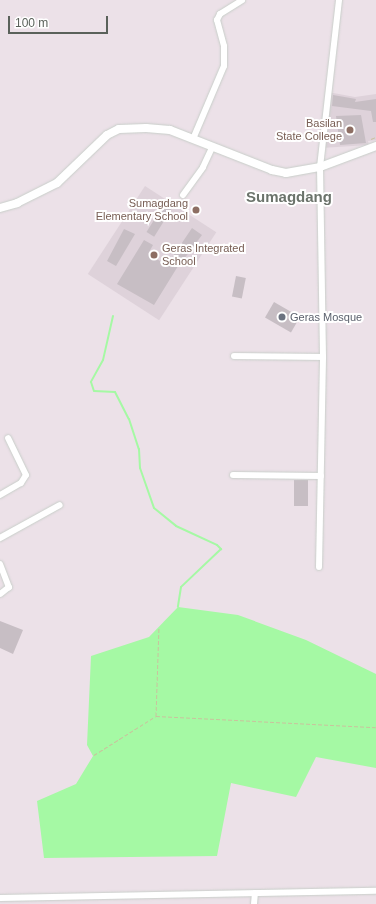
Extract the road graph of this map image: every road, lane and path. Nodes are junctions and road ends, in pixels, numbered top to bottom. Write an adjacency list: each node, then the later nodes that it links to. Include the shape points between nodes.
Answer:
1 (242, 0): 3 (street, via 220,14 217,20 224,46 224,66)
2 (339, 0): 6 (street)
3 (193, 139): 5 (street); 8 (street, via 170,130 119,130 107,135 57,183 17,203)
4 (376, 146): 6 (street)
5 (212, 148): 6 (street, via 286,173 298,173); 7 (street, via 203,167)
6 (320, 167): 10 (street)
7 (183, 195)
8 (0, 207)
9 (234, 356): 10 (street)
10 (323, 357): 13 (street)
11 (8, 438): 14 (street, via 26,476 21,484)
12 (233, 475): 13 (street)
13 (321, 476): 18 (street)
14 (0, 495)
15 (60, 505): 16 (street)
16 (0, 538)
17 (0, 564): 19 (street, via 9,587)
18 (320, 567)
19 (0, 594)
20 (159, 627): 21 (path)
21 (156, 716): 22 (path); 23 (path)
22 (376, 727)
23 (94, 755)
24 (376, 891): 25 (street)
25 (254, 893): 26 (street); 27 (street)
26 (4, 900)
27 (254, 904)

